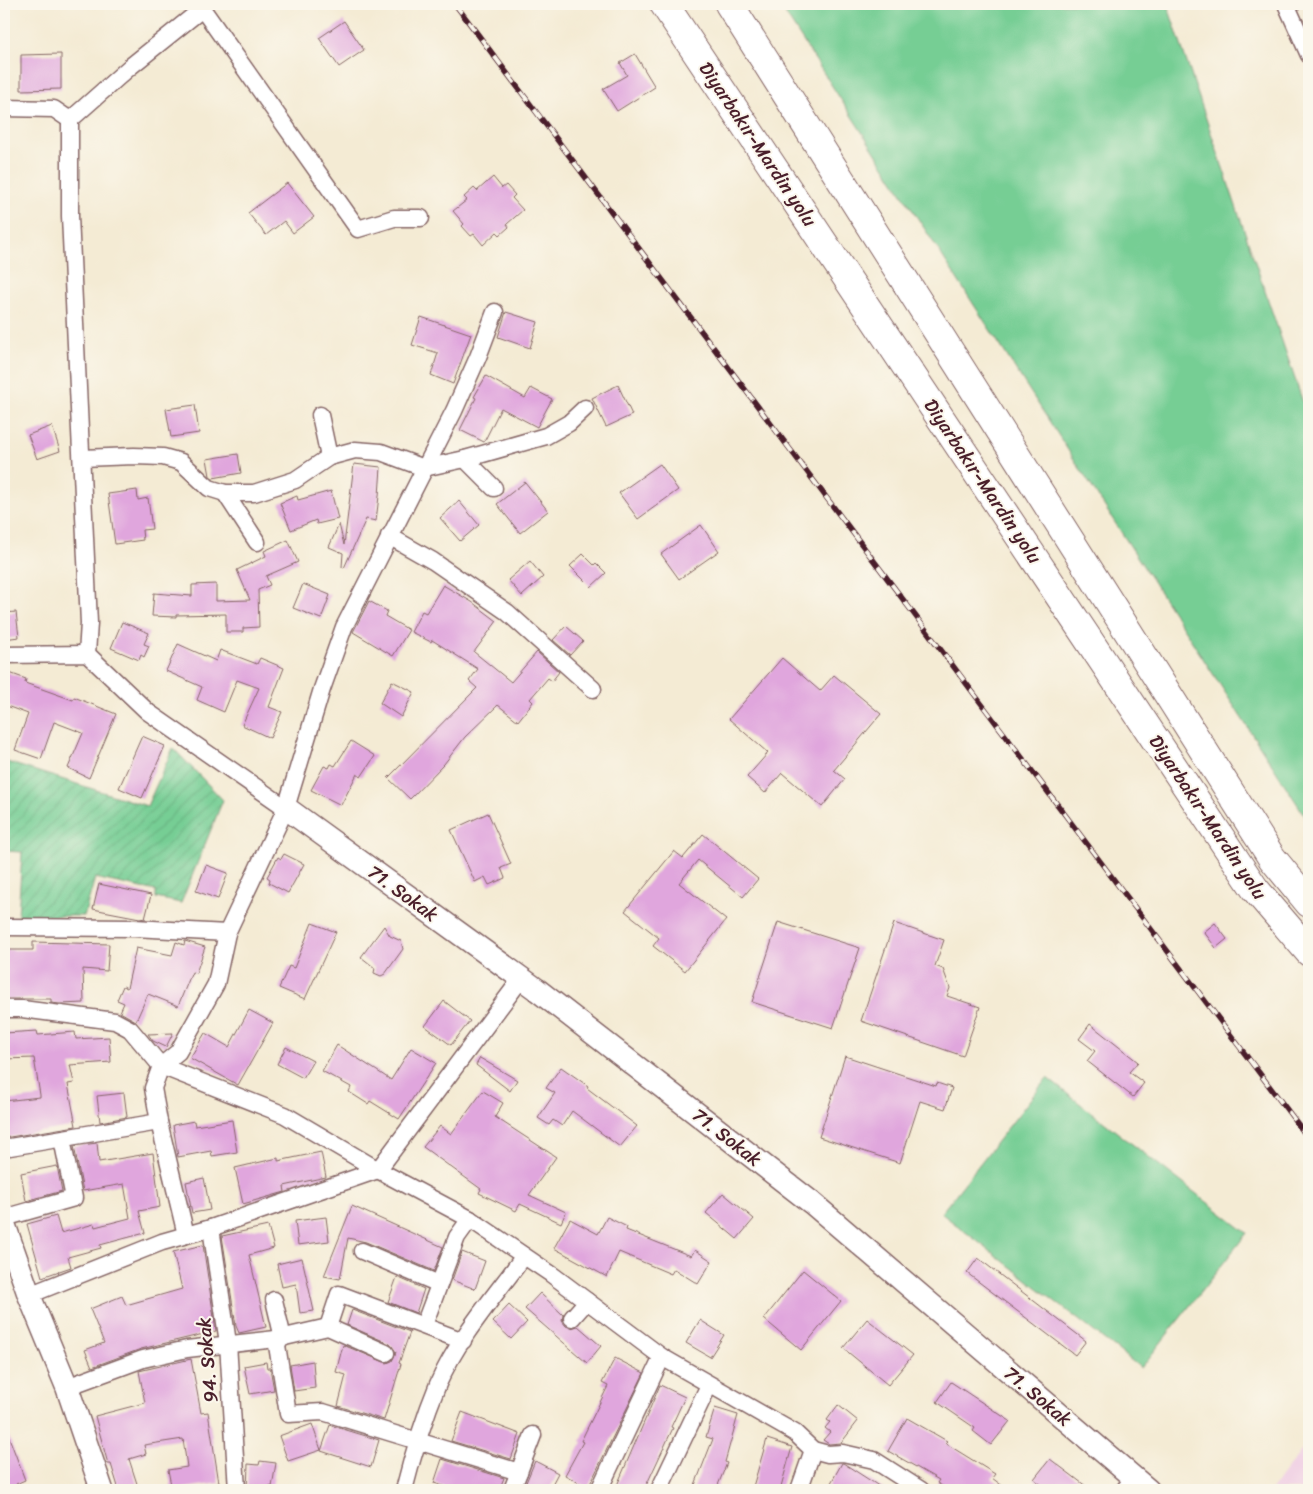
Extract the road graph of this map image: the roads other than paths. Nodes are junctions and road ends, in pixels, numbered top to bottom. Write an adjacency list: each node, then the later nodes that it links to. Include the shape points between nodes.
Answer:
1 (664, 4): 27 (highway, Diyarbakır-Mardin yolu, via 1249,881)
2 (728, 4): 24 (highway, Diyarbakır-Mardin yolu, via 1272,858)
3 (1286, 4): 5 (street)
4 (201, 6): 7 (street); 8 (street, via 358,229 394,218)
5 (1309, 55)
6 (4, 108): 7 (street, via 54,109)
7 (70, 120): 13 (street, via 70,216)
8 (421, 218)
9 (495, 312): 15 (street, via 466,384)
10 (585, 408): 14 (street, via 569,423 546,436)
11 (320, 415): 12 (street)
12 (329, 457): 15 (street, via 355,450 381,452); 17 (street, via 295,480 274,488 254,493)
13 (82, 458): 17 (street, via 163,457 181,462 209,488); 20 (street, via 89,623)
14 (465, 459): 15 (street); 16 (street)
15 (424, 468): 18 (street)
16 (494, 488)
17 (225, 493): 19 (street)
18 (389, 536): 22 (street, via 433,561 507,612); 23 (street, via 344,627)
19 (256, 542)
20 (87, 654): 21 (street); 23 (street, via 148,712)
21 (4, 655)
22 (593, 689)
23 (286, 808): 26 (street); 28 (street, 71. Sokak)
24 (1309, 903)
25 (4, 926): 26 (street)
26 (227, 933): 30 (street, via 216,984 178,1052)
27 (1309, 952)
28 (521, 979): 34 (street); 60 (street, 71. Sokak, via 812,1203)
29 (4, 1010): 30 (street, via 22,1009 115,1021 130,1030)
30 (161, 1066): 31 (street, via 153,1088); 34 (street, via 285,1115)
31 (159, 1122): 32 (street); 39 (street)
32 (62, 1139): 33 (street); 35 (street, via 74,1198)
33 (4, 1148)
34 (378, 1170): 36 (street); 38 (street)
35 (4, 1218)
36 (470, 1219): 41 (street); 42 (street, via 456,1237)
37 (4, 1224): 43 (street)
38 (211, 1228): 39 (street); 51 (street, 94. Sokak)
39 (186, 1235): 43 (street)
40 (362, 1251): 42 (street)
41 (524, 1256): 45 (street); 50 (street)
42 (439, 1284): 47 (street)
43 (29, 1295): 55 (street)
44 (274, 1300): 49 (street)
45 (587, 1301): 46 (street); 53 (street)
46 (572, 1318)
47 (424, 1325): 48 (street, via 339,1294); 50 (street)
48 (328, 1327): 49 (street); 52 (street)
49 (279, 1339): 51 (street); 57 (street, via 288,1414 323,1412)
50 (463, 1341): 57 (street, via 439,1383)
51 (228, 1343): 55 (street, via 143,1359); 62 (street, 94. Sokak)
52 (386, 1353)
53 (662, 1356): 54 (street); 65 (street)
54 (709, 1385): 58 (street, via 795,1433); 66 (street)
55 (67, 1387): 61 (street)
56 (533, 1435): 59 (street)
57 (418, 1440): 59 (street); 63 (street)
58 (813, 1450): 67 (street); 68 (street, via 874,1460)
59 (519, 1472): 64 (street)
60 (1136, 1486)
61 (102, 1490)
62 (237, 1490)
63 (404, 1490)
64 (512, 1490)
65 (599, 1490)
66 (659, 1490)
67 (799, 1490)
68 (921, 1490)

